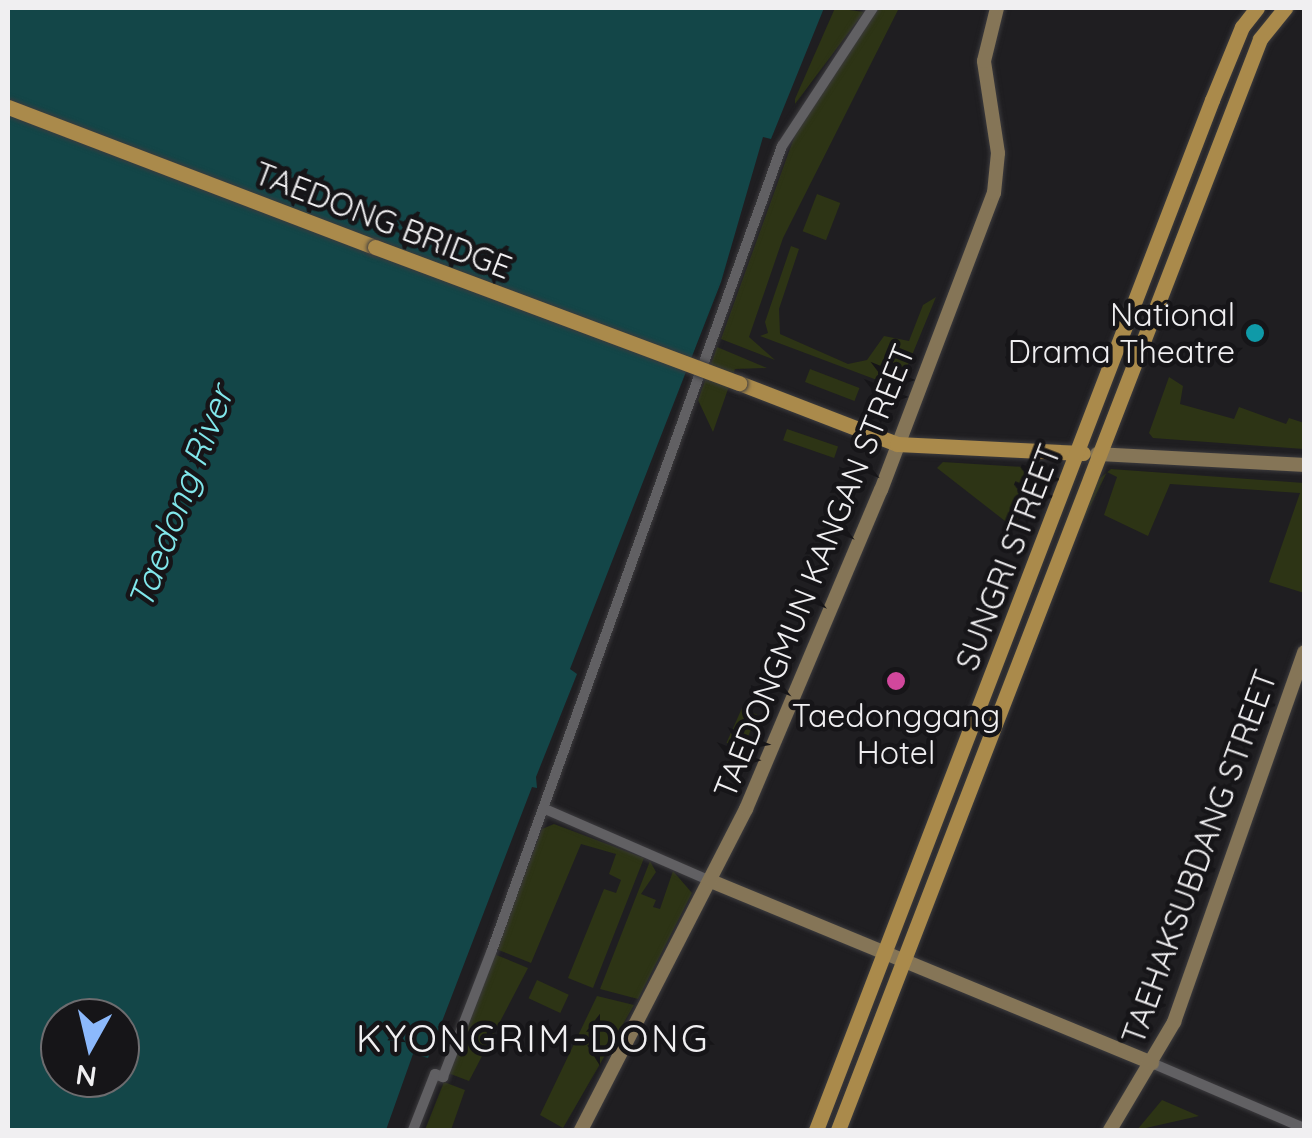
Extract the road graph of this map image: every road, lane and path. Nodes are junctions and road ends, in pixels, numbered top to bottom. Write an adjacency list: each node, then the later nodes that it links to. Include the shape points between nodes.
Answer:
1 (872, 8): 11 (street, via 782,146)
2 (997, 8): 6 (street, TAEDONGMUN KANGAN STREET, via 984,62 998,153 994,193)
3 (1285, 8): 4 (main road)
4 (1262, 12): 7 (main road, SUNGRI STREET, via 1220,82); 8 (main road, SUNGRI STREET)
5 (8, 106): 6 (main road, TAEDONG BRIDGE, bridge)
6 (897, 444): 7 (main road, TAEDONG BRIDGE); 12 (street, TAEDONGMUN KANGAN STREET)
7 (1078, 453): 8 (main road, TAEDONG BRIDGE); 13 (main road, SUNGRI STREET)
8 (1097, 454): 9 (street); 14 (main road, SUNGRI STREET)
9 (1304, 466)
10 (1304, 652): 15 (street, TAEHAKSUBDANG STREET, via 1174,1022)
11 (545, 809): 12 (street); 17 (street, via 443,1077 435,1074)
12 (713, 882): 13 (street); 18 (street, TAEDONGMUN KANGAN STREET)
13 (883, 955): 14 (street); 19 (main road, SUNGRI STREET)
14 (901, 963): 15 (street); 20 (main road, SUNGRI STREET)
15 (1152, 1063): 16 (street); 21 (street, TAEHAKSUBDANG STREET)
16 (1300, 1128)
17 (413, 1130)
18 (581, 1130)
19 (816, 1130)
20 (838, 1130)
21 (1110, 1130)

